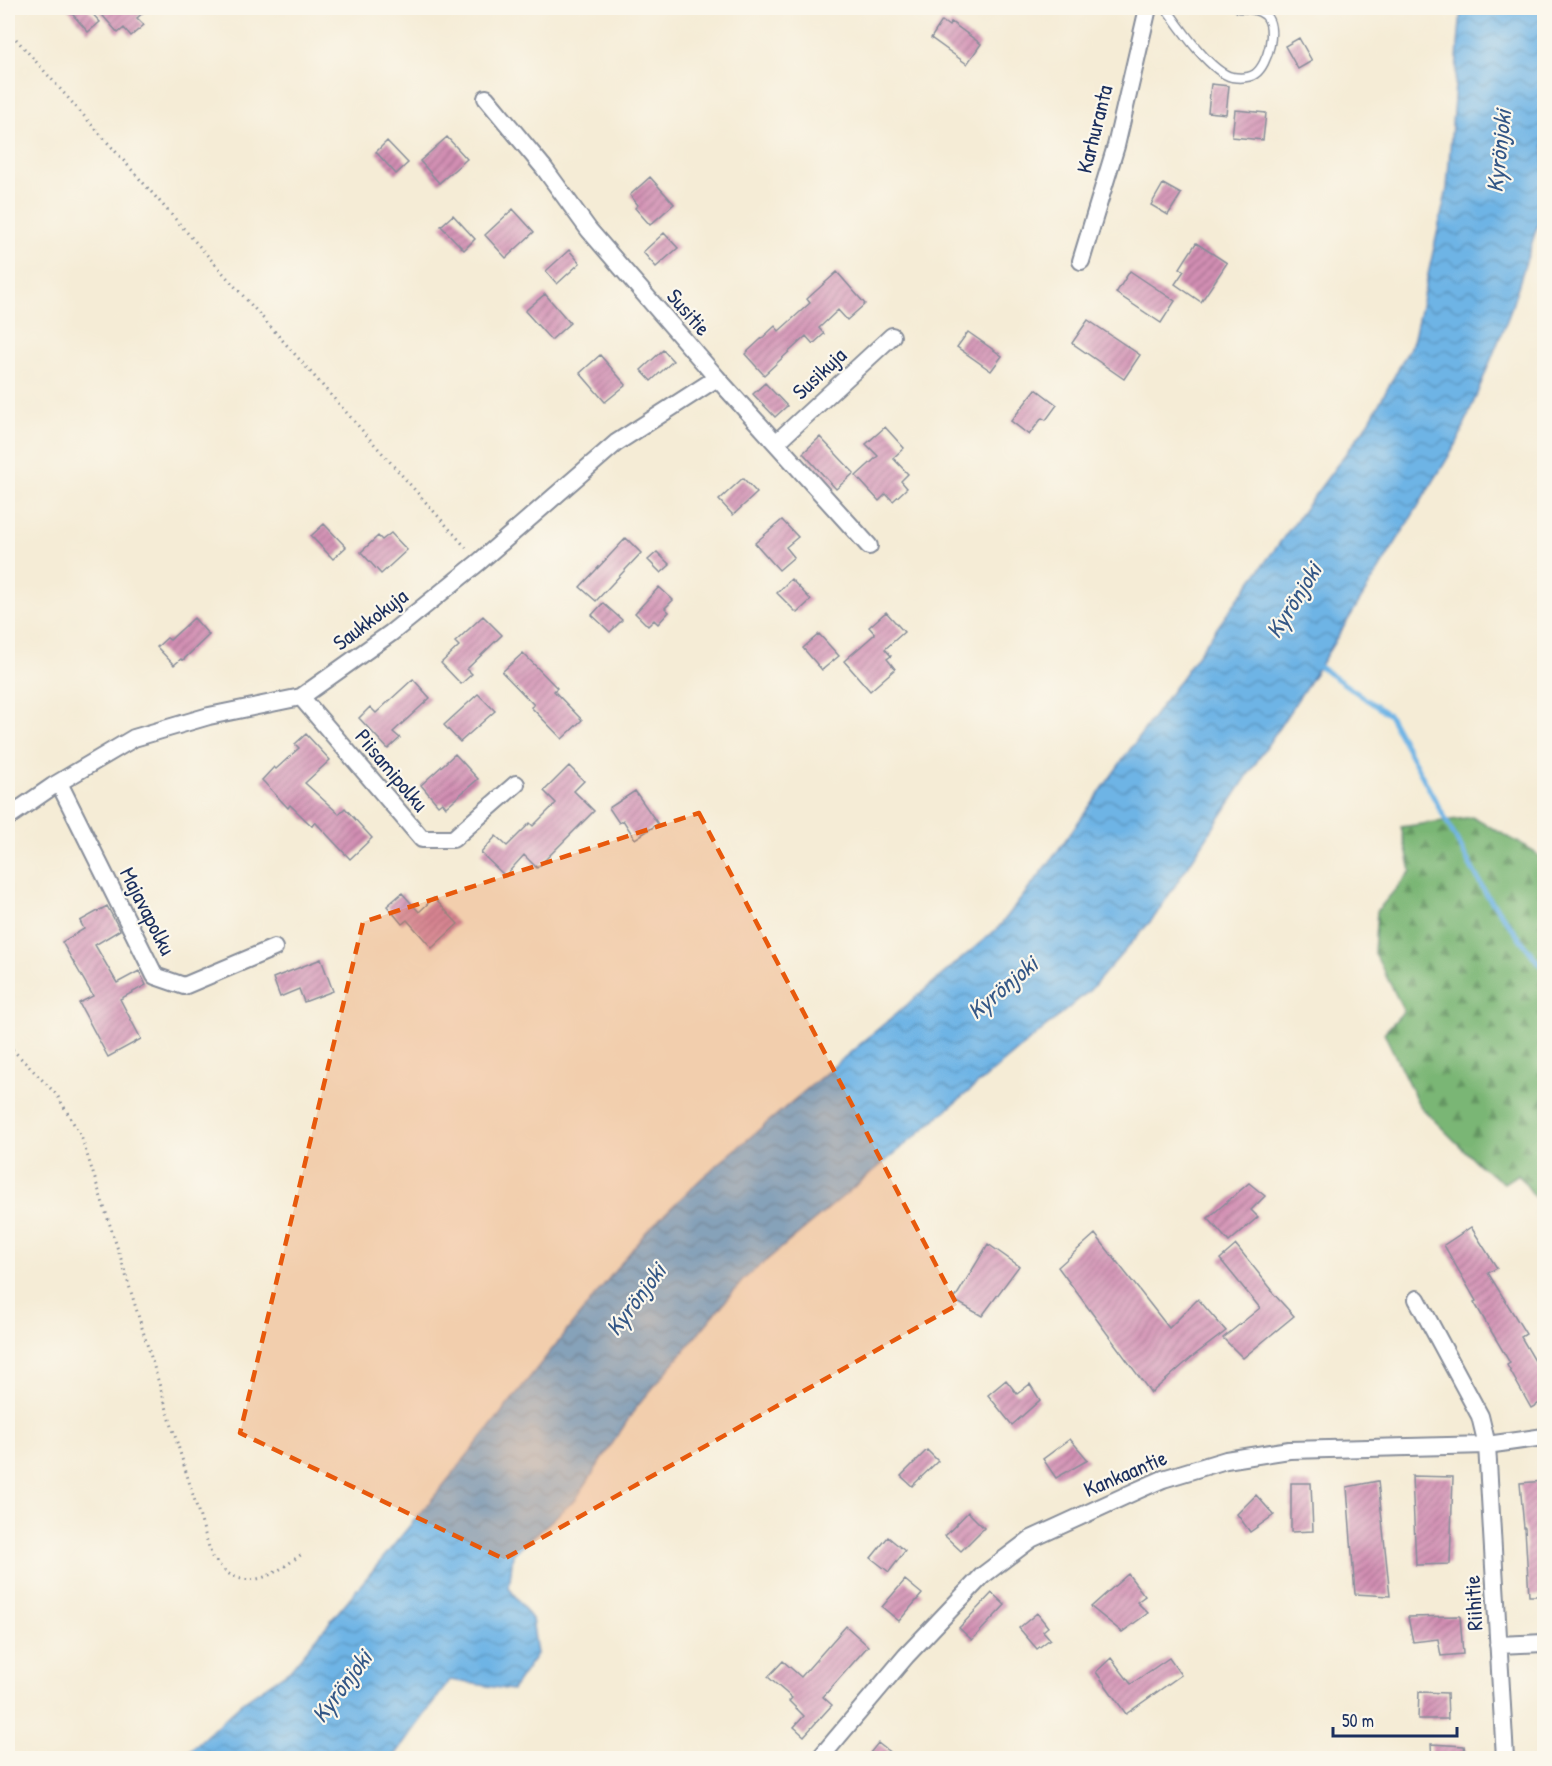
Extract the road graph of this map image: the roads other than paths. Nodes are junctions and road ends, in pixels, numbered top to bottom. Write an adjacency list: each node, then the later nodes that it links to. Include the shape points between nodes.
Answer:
1 (1148, 8): 5 (street, Karhuranta, via 1116,146)
2 (1166, 8): 3 (lane, via 1202,56 1230,76 1245,77 1261,66 1272,33 1264,14)
3 (1239, 8)
4 (486, 98): 7 (street, Susitie, via 589,230)
5 (1081, 261)
6 (892, 336): 8 (street, Susikuja)
7 (717, 378): 8 (street, Susitie); 10 (street, Saukkokuja, via 616,443 391,633)
8 (776, 443): 9 (street, Susitie)
9 (869, 546)
10 (301, 697): 11 (street, Saukkokuja, via 209,716 134,738); 12 (street, Piisamipolku, via 422,839 453,839)
11 (59, 783): 13 (street, Saukkokuja); 14 (street, Majavapolku, via 156,976 184,986)
12 (516, 784)
13 (8, 817)
14 (274, 948)
15 (1417, 1299): 17 (street, Riihitie, via 1480,1416)
16 (1545, 1437): 17 (street, Kankaantie)
17 (1487, 1445): 19 (street, Riihitie); 20 (street, Kankaantie, via 1289,1450 1226,1460 1163,1479 1031,1539 982,1576 953,1605)
18 (1545, 1643): 19 (street)
19 (1498, 1645): 21 (street, Riihitie)
20 (820, 1758)
21 (1504, 1758)

